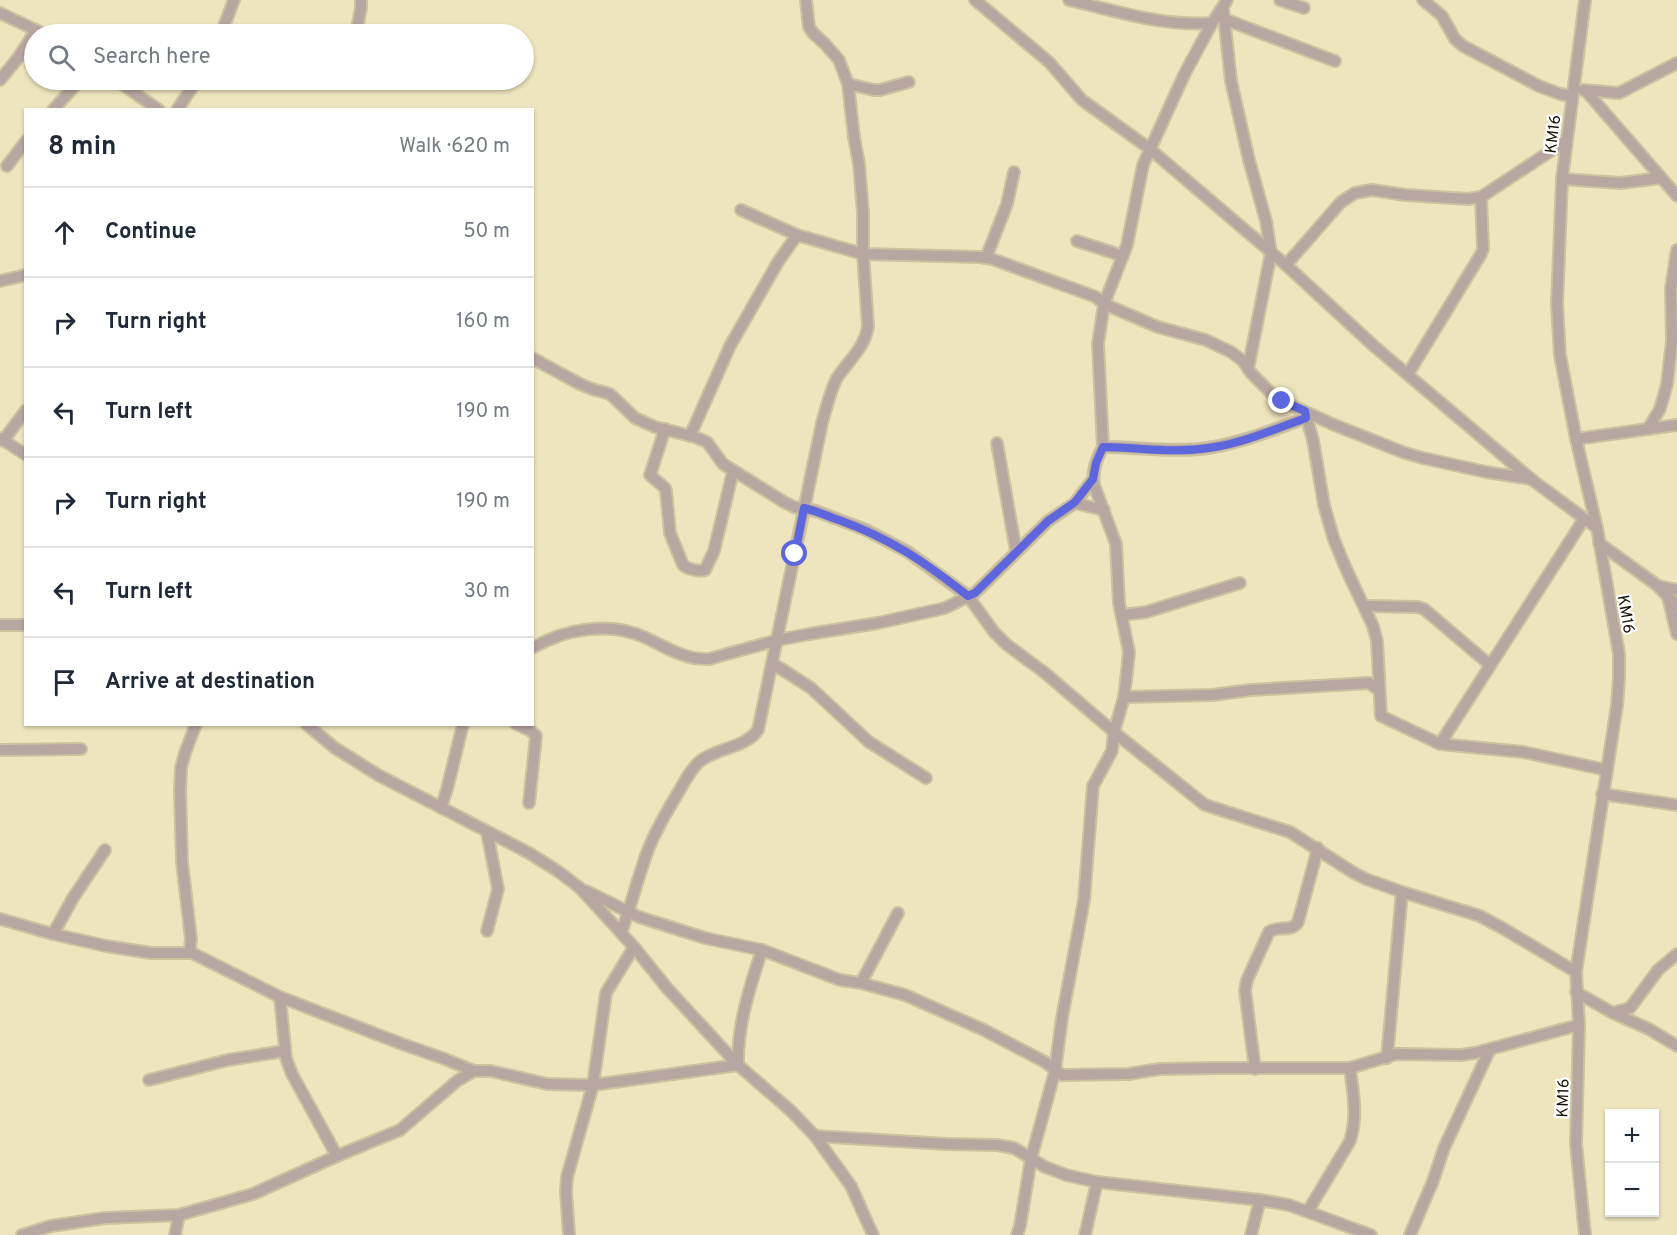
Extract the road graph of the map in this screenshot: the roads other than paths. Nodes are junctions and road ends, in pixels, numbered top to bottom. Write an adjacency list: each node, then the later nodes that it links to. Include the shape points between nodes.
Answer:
1 (234, 0): 15 (street)
2 (361, 0): 16 (street)
3 (806, 0): 22 (street, via 809,27 839,60)
4 (975, 0): 33 (street, via 1048,62 1082,100)
5 (1070, 0): 13 (street, via 1164,21)
6 (1280, 0): 10 (street)
7 (1423, 0): 27 (street, via 1442,16 1463,46 1539,86 1560,94)
8 (1585, 0): 27 (street, KM16)
9 (1225, 4): 12 (street); 13 (street)
10 (1304, 8)
11 (0, 13): 14 (street)
12 (1224, 19): 18 (street); 44 (street, via 1231,81)
13 (1212, 23): 33 (street)
14 (24, 24)
15 (225, 24)
16 (358, 24)
17 (24, 51): 20 (street)
18 (1335, 62)
19 (1677, 63): 26 (street, via 1619,93)
20 (0, 80)
21 (909, 82): 22 (street, via 880,90)
22 (848, 84): 45 (street, via 859,164)
23 (71, 90): 28 (street)
24 (130, 90): 29 (street)
25 (190, 90): 30 (street)
26 (1586, 91): 27 (street); 36 (street)
27 (1572, 92): 31 (street, KM16)
28 (55, 108)
29 (156, 108)
30 (178, 108)
31 (1566, 141): 37 (street, KM16); 39 (street)
32 (24, 144): 34 (street)
33 (1150, 149): 44 (street); 46 (street, via 1140,173)
34 (7, 166)
35 (1014, 172): 47 (street, via 1007,204)
36 (1662, 178): 37 (street, via 1620,183); 38 (street)
37 (1562, 179): 62 (street, KM16, via 1558,324)
38 (1677, 196)
39 (1481, 197): 48 (street, via 1458,199 1372,190 1355,193 1341,202); 54 (street, via 1481,254)
40 (741, 210): 41 (street)
41 (796, 235): 45 (street); 60 (street, via 741,326)
42 (1077, 241): 46 (street)
43 (1677, 250): 59 (street, via 1671,288 1672,341 1667,384 1660,409)
44 (1271, 253): 48 (street); 53 (street)
45 (863, 254): 47 (street); 70 (street, via 867,334 836,380 822,423)
46 (1123, 256): 51 (street)
47 (986, 258): 51 (street, via 1096,297)
48 (1286, 265): 54 (street)
49 (24, 275): 50 (street)
50 (0, 281)
51 (1104, 304): 53 (street, via 1168,331 1219,345 1237,356); 64 (street, via 1098,344)
52 (534, 359): 58 (street, via 580,384 610,394 635,418)
53 (1248, 369): 56 (street, via 1274,396)
54 (1408, 374): 68 (street)
55 (24, 412): 61 (street)
56 (1306, 415): 64 (street, via 1242,441 1202,449); 68 (street, via 1405,453); 82 (street, via 1334,540)
57 (1677, 425): 59 (street)
58 (665, 429): 60 (street); 66 (street, via 650,475 665,488 672,538 687,568 705,570 712,557)
59 (1648, 429): 62 (street)
60 (690, 436): 66 (street, via 706,442)
61 (2, 439): 65 (street)
62 (1576, 439): 73 (street, KM16)
63 (997, 443): 75 (street)
64 (1103, 447): 67 (street)
65 (24, 454)
66 (733, 471): 70 (street, via 783,502)
67 (1093, 479): 69 (street); 71 (street)
68 (1531, 479): 72 (street)
69 (1075, 502): 71 (street); 75 (street)
70 (804, 508): 79 (street, via 886,539); 87 (street)
71 (1104, 510): 83 (street, via 1116,543)
72 (1584, 519): 73 (street); 90 (street)
73 (1597, 528): 74 (street, KM16)
74 (1599, 543): 77 (street); 105 (street, KM16, via 1619,678)
75 (1016, 551): 79 (street)
76 (1240, 583): 83 (street, via 1146,612)
77 (1658, 586): 78 (street); 80 (street)
78 (1677, 590)
79 (968, 596): 87 (street, via 945,608); 99 (street, via 1006,644)
80 (1668, 597): 81 (street); 86 (street)
81 (1677, 604)
82 (1364, 606): 90 (street, via 1424,609); 91 (street, via 1377,641)
83 (1122, 615): 94 (street, via 1129,652)
84 (0, 625): 85 (street)
85 (24, 625)
86 (1677, 634)
87 (778, 640): 88 (street, via 698,659 631,631 600,628 570,633); 89 (street)
88 (534, 647)
89 (772, 663): 106 (street, via 811,688 869,742); 116 (street, via 759,730 743,743 698,762 691,771 648,849)
90 (1491, 665): 100 (street)
91 (1378, 674): 92 (street); 93 (street)
92 (1369, 683): 93 (street); 94 (street, via 1212,695)
93 (1379, 690): 100 (street, via 1381,716)
94 (1124, 697): 99 (street)
95 (195, 726): 124 (street, via 181,768 180,791 182,862)
96 (308, 726): 110 (street, via 378,775)
97 (463, 726): 110 (street)
98 (520, 726): 108 (street, via 536,736)
99 (1114, 732): 101 (street); 104 (street)
100 (1440, 744): 105 (street, via 1523,752)
101 (1134, 747): 104 (street); 112 (street, via 1205,805 1279,827)
102 (81, 749): 103 (street)
103 (0, 750)
104 (1112, 752): 142 (street, via 1093,786 1084,900)
105 (1607, 770): 107 (street, KM16)
106 (926, 778)
107 (1602, 794): 109 (street); 126 (street, KM16)
108 (529, 803)
109 (1677, 805)
110 (441, 808): 111 (street)
111 (487, 832): 114 (street, via 529,853); 119 (street, via 498,889)
112 (1318, 848): 115 (street, via 1354,873); 140 (street, via 1298,922 1295,927 1269,932 1247,980 1245,997)
113 (105, 850): 121 (street)
114 (580, 888): 116 (street); 120 (street)
115 (1402, 892): 126 (street, via 1480,916); 137 (street)
116 (629, 912): 120 (street); 123 (street, via 705,938)
117 (898, 913): 127 (street)
118 (0, 919): 121 (street)
119 (487, 931)
120 (621, 933): 122 (street)
121 (53, 934): 124 (street, via 152,953)
122 (634, 947): 138 (street); 144 (street, via 606,993)
123 (762, 950): 127 (street, via 834,978); 138 (street, via 741,1027)
124 (192, 954): 129 (street)
125 (1677, 954): 130 (street, via 1658,970)
126 (1576, 972): 128 (street, KM16)
127 (861, 983): 142 (street, via 905,995 984,1030)
128 (1576, 992): 131 (street); 133 (street, KM16)
129 (280, 998): 136 (street); 141 (street)
130 (1630, 1008): 131 (street); 132 (street)
131 (1613, 1013): 132 (street)
132 (1634, 1023): 134 (street)
133 (1580, 1025): 135 (street); 161 (street, KM16, via 1576,1144)
134 (1677, 1046)
135 (1490, 1049): 137 (street, via 1461,1055 1396,1054); 160 (street, via 1444,1148)
136 (284, 1051): 143 (street); 146 (street, via 292,1074)
137 (1387, 1058): 139 (street)
138 (738, 1065): 144 (street); 145 (street)
139 (1350, 1068): 140 (street); 150 (street, via 1355,1107 1353,1132)
140 (1255, 1069): 142 (street, via 1160,1069 1074,1075)
141 (474, 1071): 144 (street, via 547,1084); 146 (street, via 400,1130)
142 (1055, 1071): 147 (street)
143 (149, 1080)
144 (593, 1085): 154 (street, via 567,1177)
145 (815, 1136): 147 (street, via 997,1145 1014,1148); 155 (street, via 851,1186)
146 (337, 1156): 151 (street, via 253,1194)
147 (1030, 1159): 148 (street, via 1066,1175); 156 (street)
148 (1097, 1182): 149 (street); 157 (street)
149 (1260, 1200): 150 (street); 158 (street)
150 (1308, 1211): 159 (street)
151 (179, 1215): 152 (street, via 105,1218); 153 (street)
152 (22, 1235)
153 (175, 1235)
154 (569, 1235)
155 (873, 1235)
156 (1017, 1235)
157 (1085, 1235)
158 (1251, 1235)
159 (1371, 1235)
160 (1410, 1235)
161 (1586, 1235)

